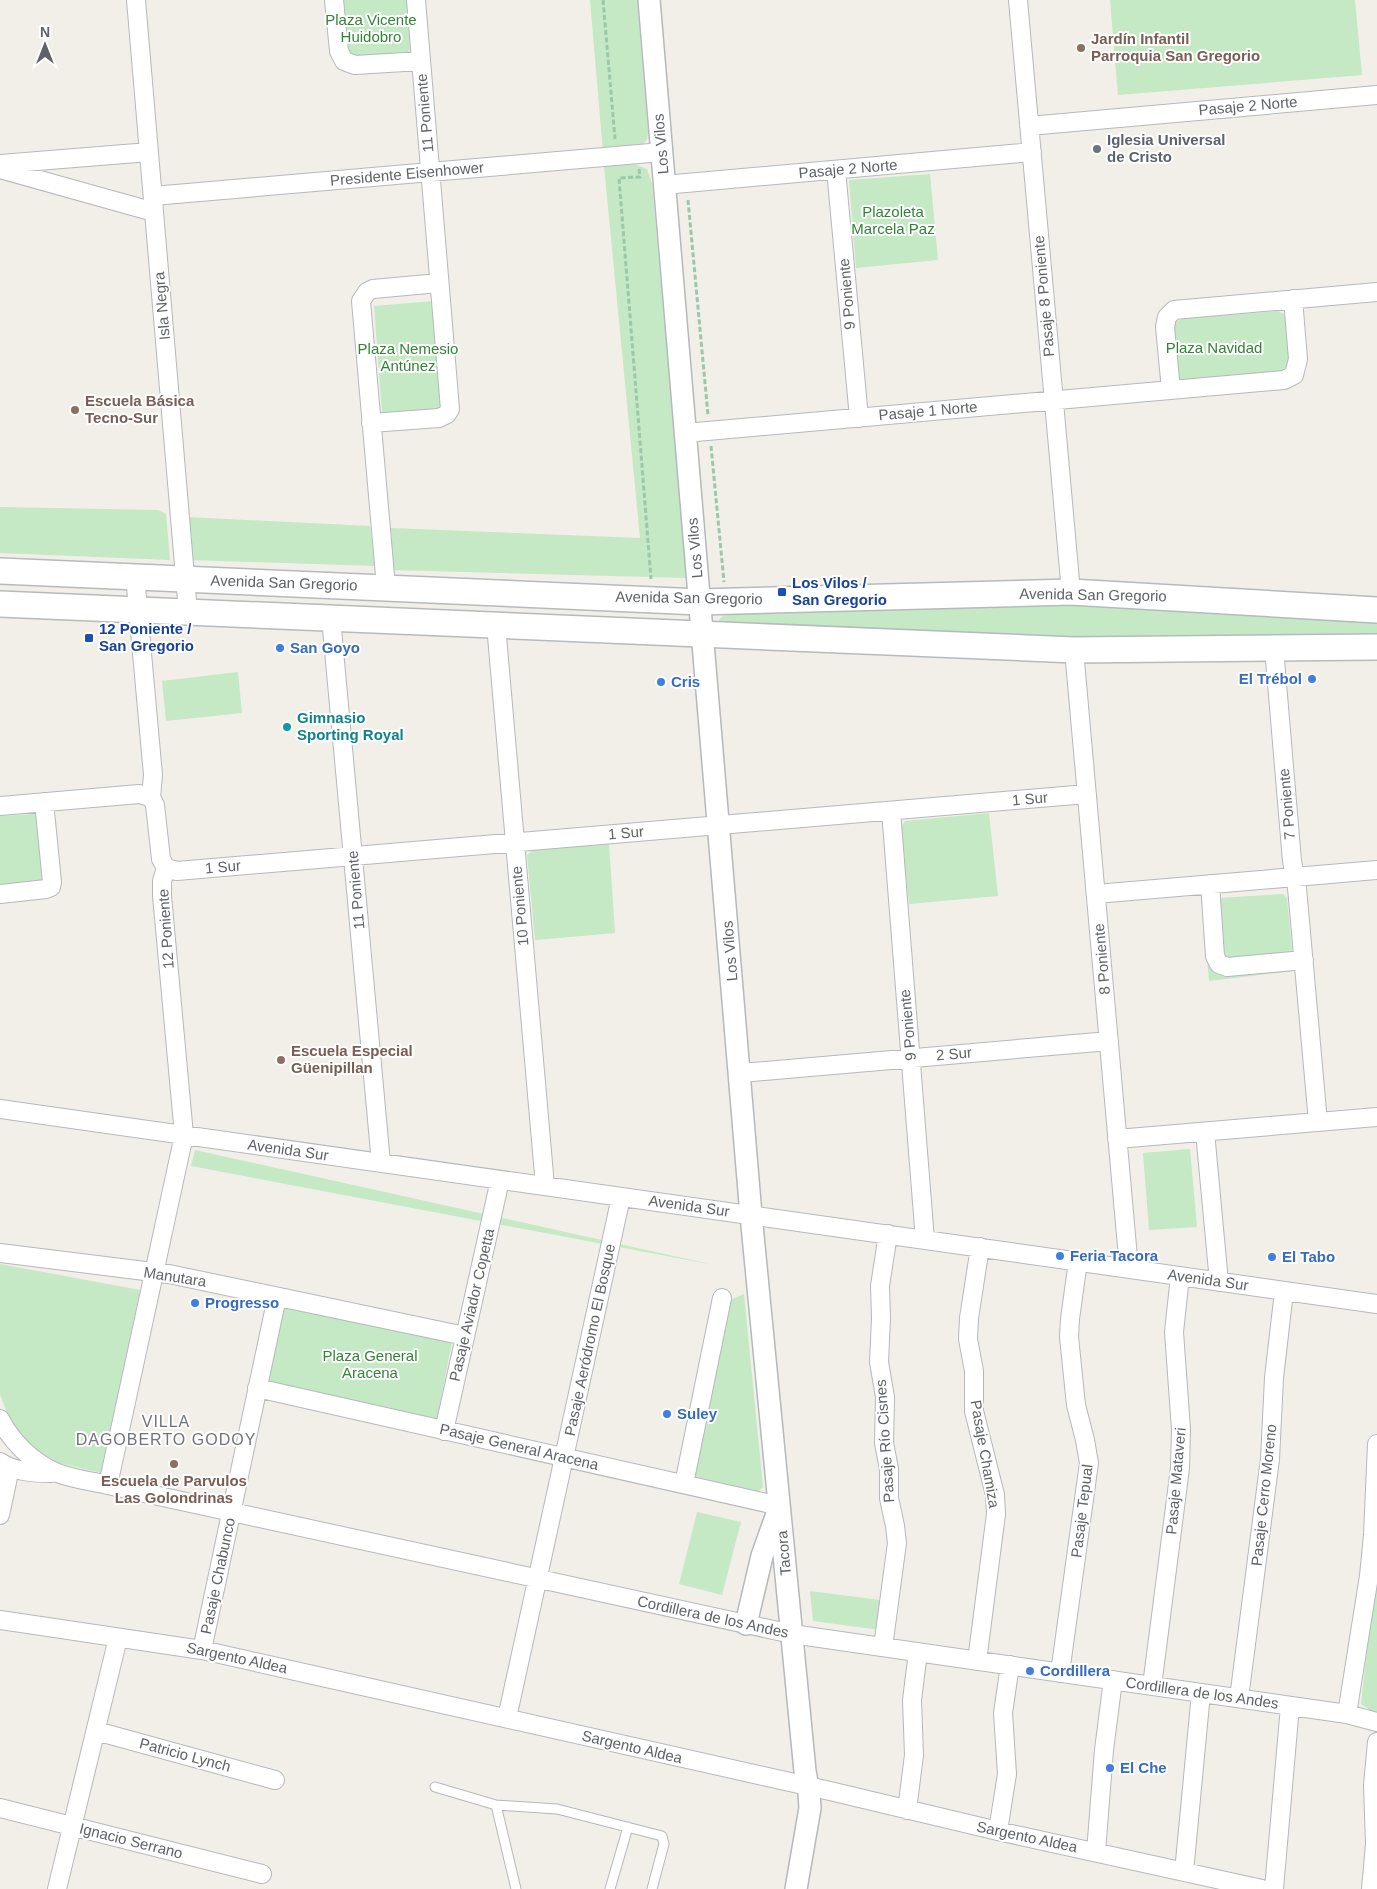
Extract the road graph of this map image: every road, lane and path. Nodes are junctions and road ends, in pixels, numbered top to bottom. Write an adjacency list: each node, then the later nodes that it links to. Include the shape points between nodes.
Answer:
1 (136, 0): 11 (street, Isla Negra)
2 (334, 0): 7 (street, 11 Poniente, via 339,51 344,62 355,65)
3 (416, 0): 7 (street, 11 Poniente)
4 (603, 0): 10 (path, via 615,139)
5 (649, 0): 12 (street, Los Vilos)
6 (1018, 0): 9 (street, Pasaje 8 Poniente)
7 (421, 61): 18 (street, 11 Poniente)
8 (1377, 95): 9 (street, Pasaje 2 Norte)
9 (1029, 126): 13 (street, Pasaje 8 Poniente)
10 (622, 139)
11 (149, 152): 15 (street); 21 (street, Isla Negra)
12 (662, 152): 14 (street, Presidente Eisenhower); 20 (street, Los Vilos)
13 (1032, 152): 17 (street, Pasaje 2 Norte); 26 (street, Pasaje 8 Poniente)
14 (638, 154): 18 (street, Presidente Eisenhower); 34 (path, via 640,177 619,178)
15 (0, 164)
16 (0, 169): 21 (street, Presidente Eisenhower)
17 (836, 170): 19 (street, Pasaje 2 Norte); 27 (street, 9 Poniente)
18 (430, 172): 21 (street, Presidente Eisenhower); 22 (street, 11 Poniente)
19 (686, 183): 20 (street, Pasaje 2 Norte); 29 (path)
20 (664, 185): 30 (street, Los Vilos)
21 (154, 204): 33 (street, Isla Negra)
22 (439, 284): 28 (street, via 373,289 363,296 361,308); 28 (street, 11 Poniente, via 450,409 439,418)
23 (1377, 292): 24 (street)
24 (1293, 299): 25 (street, Pasaje 1 Norte, via 1298,359 1292,377); 25 (street, via 1178,309 1170,313 1165,328)
25 (1171, 390): 26 (street, Pasaje 1 Norte)
26 (1054, 400): 27 (street, Pasaje 1 Norte); 36 (street, Pasaje 8 Poniente)
27 (858, 418): 29 (street, Pasaje 1 Norte)
28 (371, 423): 35 (street)
29 (710, 431): 30 (street, Pasaje 1 Norte); 37 (path)
30 (685, 433): 38 (street, Los Vilos)
31 (0, 571): 32 (main road, Avenida San Gregorio)
32 (135, 576): 33 (main road, Avenida San Gregorio); 40 (street, 12 Poniente)
33 (186, 578): 35 (main road, Avenida San Gregorio); 42 (street, Isla Negra)
34 (652, 584)
35 (386, 587): 38 (main road, Avenida San Gregorio)
36 (1071, 592): 37 (main road, Avenida San Gregorio); 41 (main road, Avenida San Gregorio)
37 (725, 601): 38 (main road, Avenida San Gregorio)
38 (700, 602): 45 (street, Los Vilos)
39 (0, 604): 40 (main road)
40 (138, 610): 42 (main road); 50 (street, 12 Poniente, via 153,775)
41 (1377, 610)
42 (188, 612): 43 (main road)
43 (331, 618): 44 (main road); 56 (street, 11 Poniente)
44 (496, 625): 45 (main road); 55 (street, 10 Poniente)
45 (703, 634): 48 (main road); 54 (street, Los Vilos)
46 (1377, 647): 47 (main road)
47 (1274, 648): 48 (main road); 59 (street, 7 Poniente)
48 (1074, 650): 49 (street, 8 Poniente)
49 (1087, 794): 53 (street, 1 Sur); 62 (street, 8 Poniente)
50 (151, 798): 51 (street, via 139,794); 57 (street, 12 Poniente, via 156,805 161,858)
51 (44, 802): 52 (street); 61 (street, via 50,887)
52 (0, 806)
53 (891, 811): 54 (street, 1 Sur); 65 (street, 9 Poniente)
54 (719, 825): 55 (street, 1 Sur); 66 (street, Los Vilos)
55 (514, 842): 56 (street, 1 Sur); 75 (street, 10 Poniente)
56 (353, 856): 57 (street, 1 Sur, via 176,871); 73 (street, 11 Poniente)
57 (166, 868): 71 (street, 12 Poniente, via 162,896)
58 (1377, 870): 59 (street)
59 (1295, 876): 60 (street); 63 (street, 7 Poniente)
60 (1210, 884): 62 (street); 63 (street, via 1218,964 1227,967)
61 (0, 894)
62 (1096, 894): 64 (street, 8 Poniente)
63 (1304, 960): 69 (street, 7 Poniente)
64 (1109, 1041): 65 (street, 2 Sur); 72 (street, 8 Poniente)
65 (911, 1058): 66 (street, 2 Sur); 79 (street, 9 Poniente)
66 (740, 1073): 77 (street, Los Vilos)
67 (0, 1109): 71 (street, Avenida Sur)
68 (1377, 1117): 69 (street)
69 (1318, 1122): 70 (street)
70 (1204, 1132): 72 (street); 86 (street)
71 (184, 1135): 73 (street, Avenida Sur); 84 (street, 12 Poniente)
72 (1117, 1140): 83 (street, 8 Poniente)
73 (381, 1163): 74 (street, Avenida Sur)
74 (500, 1180): 75 (street, Avenida Sur); 91 (street, Pasaje Aviador Copetta)
75 (545, 1186): 76 (street, Avenida Sur)
76 (621, 1197): 77 (street, Avenida Sur); 96 (street, Pasaje Aeródromo El Bosque)
77 (751, 1216): 78 (street, Avenida Sur); 101 (street, Tacora)
78 (888, 1234): 79 (street, Avenida Sur); 110 (street, Pasaje Río Cisnes, via 880,1286 879,1362 885,1397 884,1443 889,1469 889,1498 897,1543)
79 (925, 1240): 80 (street, Avenida Sur)
80 (980, 1248): 82 (street, Avenida Sur); 113 (street, Pasaje Chamiza, via 968,1339 974,1371 974,1411 995,1496 996,1514)
81 (0, 1253): 84 (street, Manutara)
82 (1078, 1261): 83 (street, Avenida Sur); 115 (street, Pasaje Tepual, via 1070,1337 1076,1405 1088,1464)
83 (1129, 1269): 85 (street, Avenida Sur)
84 (154, 1273): 88 (street, Manutara); 100 (street, 12 Poniente)
85 (1180, 1276): 86 (street, Avenida Sur); 117 (street, Pasaje Mataveri, via 1174,1332 1182,1429 1180,1468)
86 (1219, 1282): 87 (street, Avenida Sur)
87 (1284, 1291): 90 (street, Avenida Sur); 119 (street, Pasaje Cerro Moreno, via 1274,1378 1270,1459)
88 (277, 1296): 91 (street, Manutara); 92 (street, Pasaje Chabunco)
89 (722, 1298): 99 (street)
90 (1377, 1304)
91 (465, 1336): 94 (street, Pasaje Aviador Copetta)
92 (258, 1388): 94 (street, Pasaje General Aracena); 102 (street, Pasaje Chabunco)
93 (0, 1419): 98 (street, Cordillera de los Andes, via 20,1447 41,1465)
94 (444, 1431): 96 (street, Pasaje General Aracena)
95 (1377, 1444): 104 (street)
96 (564, 1458): 99 (street, Pasaje General Aracena); 105 (street, Pasaje Aeródromo El Bosque)
97 (5, 1465): 98 (street, Cordillera de los Andes, via 30,1472); 103 (street)
98 (56, 1472): 100 (street, Cordillera de los Andes)
99 (684, 1484): 101 (street, Pasaje General Aracena)
100 (108, 1485): 102 (street, Cordillera de los Andes)
101 (780, 1506): 107 (street, via 760,1563); 108 (street, Tacora)
102 (231, 1512): 105 (street, Cordillera de los Andes); 111 (street, Pasaje Chabunco)
103 (0, 1515)
104 (1373, 1577): 121 (street)
105 (538, 1579): 107 (street, Cordillera de los Andes); 122 (street, Pasaje Aeródromo El Bosque)
106 (0, 1620): 109 (street, Sargento Aldea)
107 (746, 1624): 108 (street, Cordillera de los Andes)
108 (792, 1634): 110 (street, Cordillera de los Andes); 128 (street, Tacora)
109 (118, 1638): 111 (street, Sargento Aldea); 124 (street)
110 (883, 1647): 112 (street, Cordillera de los Andes)
111 (202, 1650): 122 (street, Sargento Aldea)
112 (918, 1652): 113 (street, Cordillera de los Andes); 131 (street, via 912,1700 914,1755)
113 (977, 1661): 114 (street, Cordillera de los Andes)
114 (1010, 1665): 115 (street, Cordillera de los Andes); 134 (street, via 1003,1713 1007,1774)
115 (1060, 1673): 116 (street, Cordillera de los Andes)
116 (1113, 1680): 117 (street, Cordillera de los Andes); 135 (street)
117 (1152, 1686): 118 (street, Cordillera de los Andes)
118 (1201, 1693): 119 (street, Cordillera de los Andes); 136 (street)
119 (1239, 1698): 120 (street, Cordillera de los Andes)
120 (1290, 1706): 121 (street, Cordillera de los Andes); 144 (street)
121 (1347, 1714): 123 (street, Cordillera de los Andes)
122 (507, 1718): 128 (street, Sargento Aldea)
123 (1377, 1722)
124 (96, 1731): 126 (street, Patricio Lynch); 132 (street)
125 (1377, 1742): 145 (street)
126 (275, 1780)
127 (435, 1787): 129 (lane)
128 (808, 1787): 131 (street, Sargento Aldea); 142 (street, Tacora, via 810,1808)
129 (496, 1805): 133 (lane, via 557,1809); 139 (lane)
130 (0, 1808): 132 (street, Ignacio Serrano)
131 (907, 1810): 134 (street, Sargento Aldea)
132 (73, 1826): 137 (street, Ignacio Serrano); 138 (street)
133 (628, 1827): 140 (lane); 141 (lane, via 662,1836 664,1844)
134 (998, 1832): 135 (street, Sargento Aldea)
135 (1096, 1852): 136 (street, Sargento Aldea)
136 (1184, 1872): 143 (street, Sargento Aldea)
137 (262, 1874)
138 (57, 1889)
139 (516, 1889)
140 (610, 1889)
141 (652, 1889)
142 (796, 1889)
143 (1262, 1889)
144 (1274, 1889)
145 (1371, 1889)

